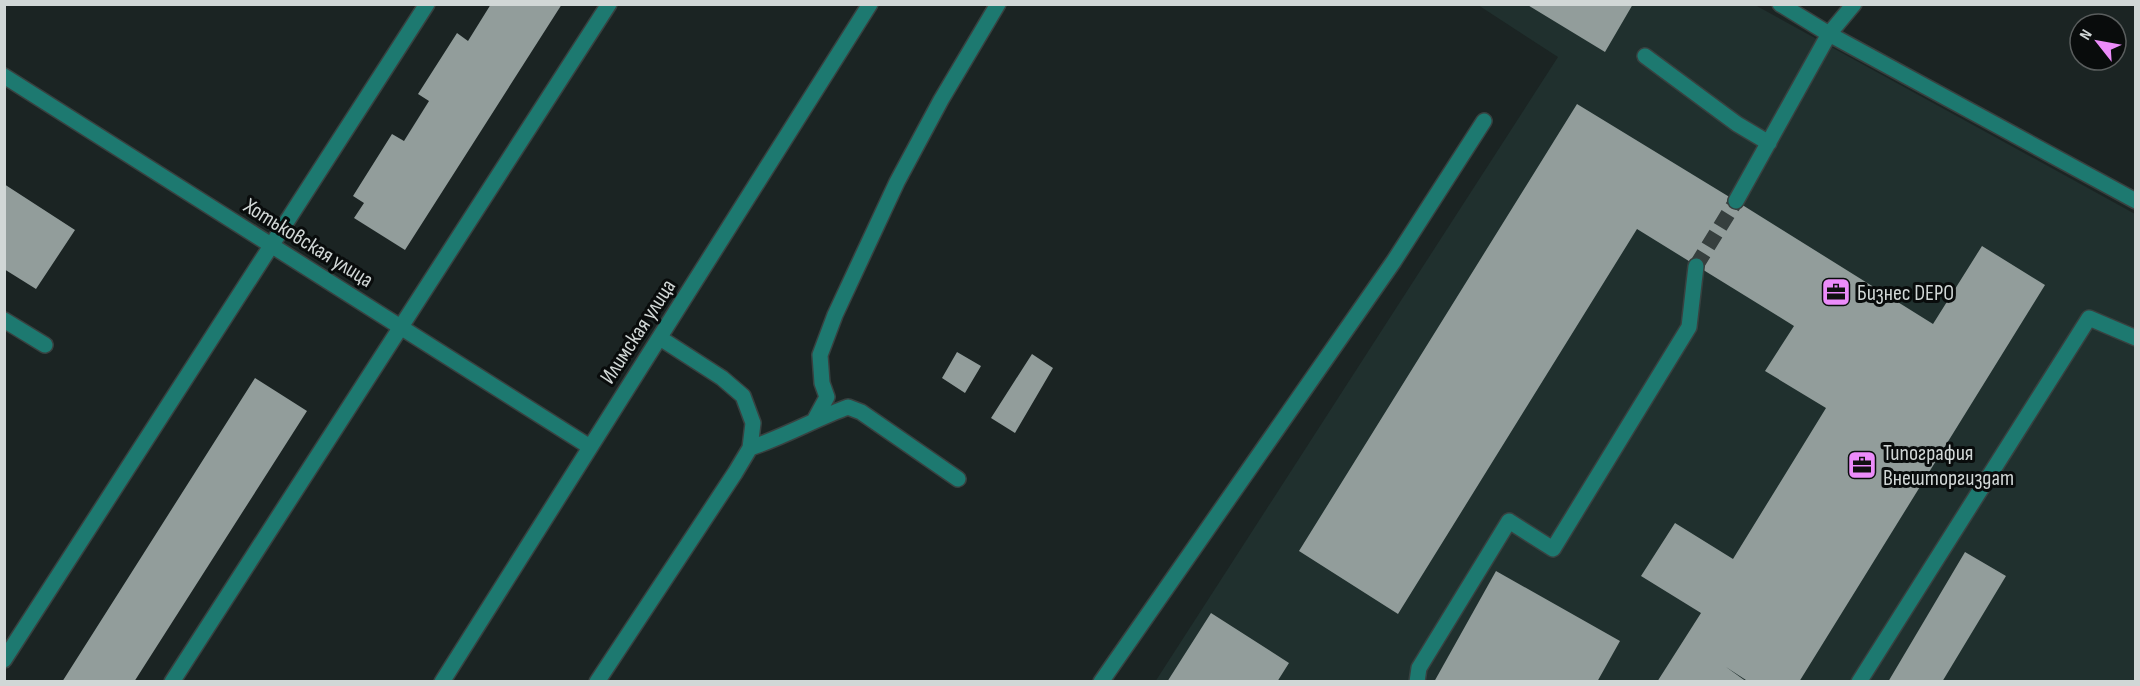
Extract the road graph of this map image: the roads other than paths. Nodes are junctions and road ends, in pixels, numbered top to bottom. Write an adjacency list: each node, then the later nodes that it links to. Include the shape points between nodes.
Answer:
1 (427, 4): 14 (street)
2 (609, 4): 17 (street)
3 (870, 4): 18 (street, Илимская улица)
4 (998, 4): 21 (street, via 897,182 835,315 820,355 827,397)
5 (1780, 4): 7 (street)
6 (1854, 4): 7 (street)
7 (1829, 34): 11 (street); 13 (street)
8 (1645, 56): 11 (street, via 1737,124)
9 (4, 76): 14 (street, Хотьковская улица)
10 (1484, 121): 29 (street, via 1387,271)
11 (1769, 142): 12 (street)
12 (1736, 201)
13 (2136, 201)
14 (271, 245): 17 (street, Хотьковская улица); 25 (street)
15 (1696, 266): 30 (street, via 1689,327 1553,549 1509,521 1419,668)
16 (4, 320): 20 (street)
17 (402, 328): 22 (street, Хотьковская улица); 26 (street)
18 (660, 338): 22 (street, Илимская улица); 23 (street, via 743,396 753,423)
19 (2136, 338): 31 (street, via 2089,318)
20 (45, 345)
21 (815, 419): 23 (street); 24 (street, via 848,407 861,412)
22 (590, 447): 27 (street, Илимская улица)
23 (750, 448): 28 (street)
24 (958, 479)
25 (4, 660)
26 (172, 681)
27 (442, 681)
28 (597, 681)
29 (1101, 681)
30 (1417, 681)
31 (1859, 681)

